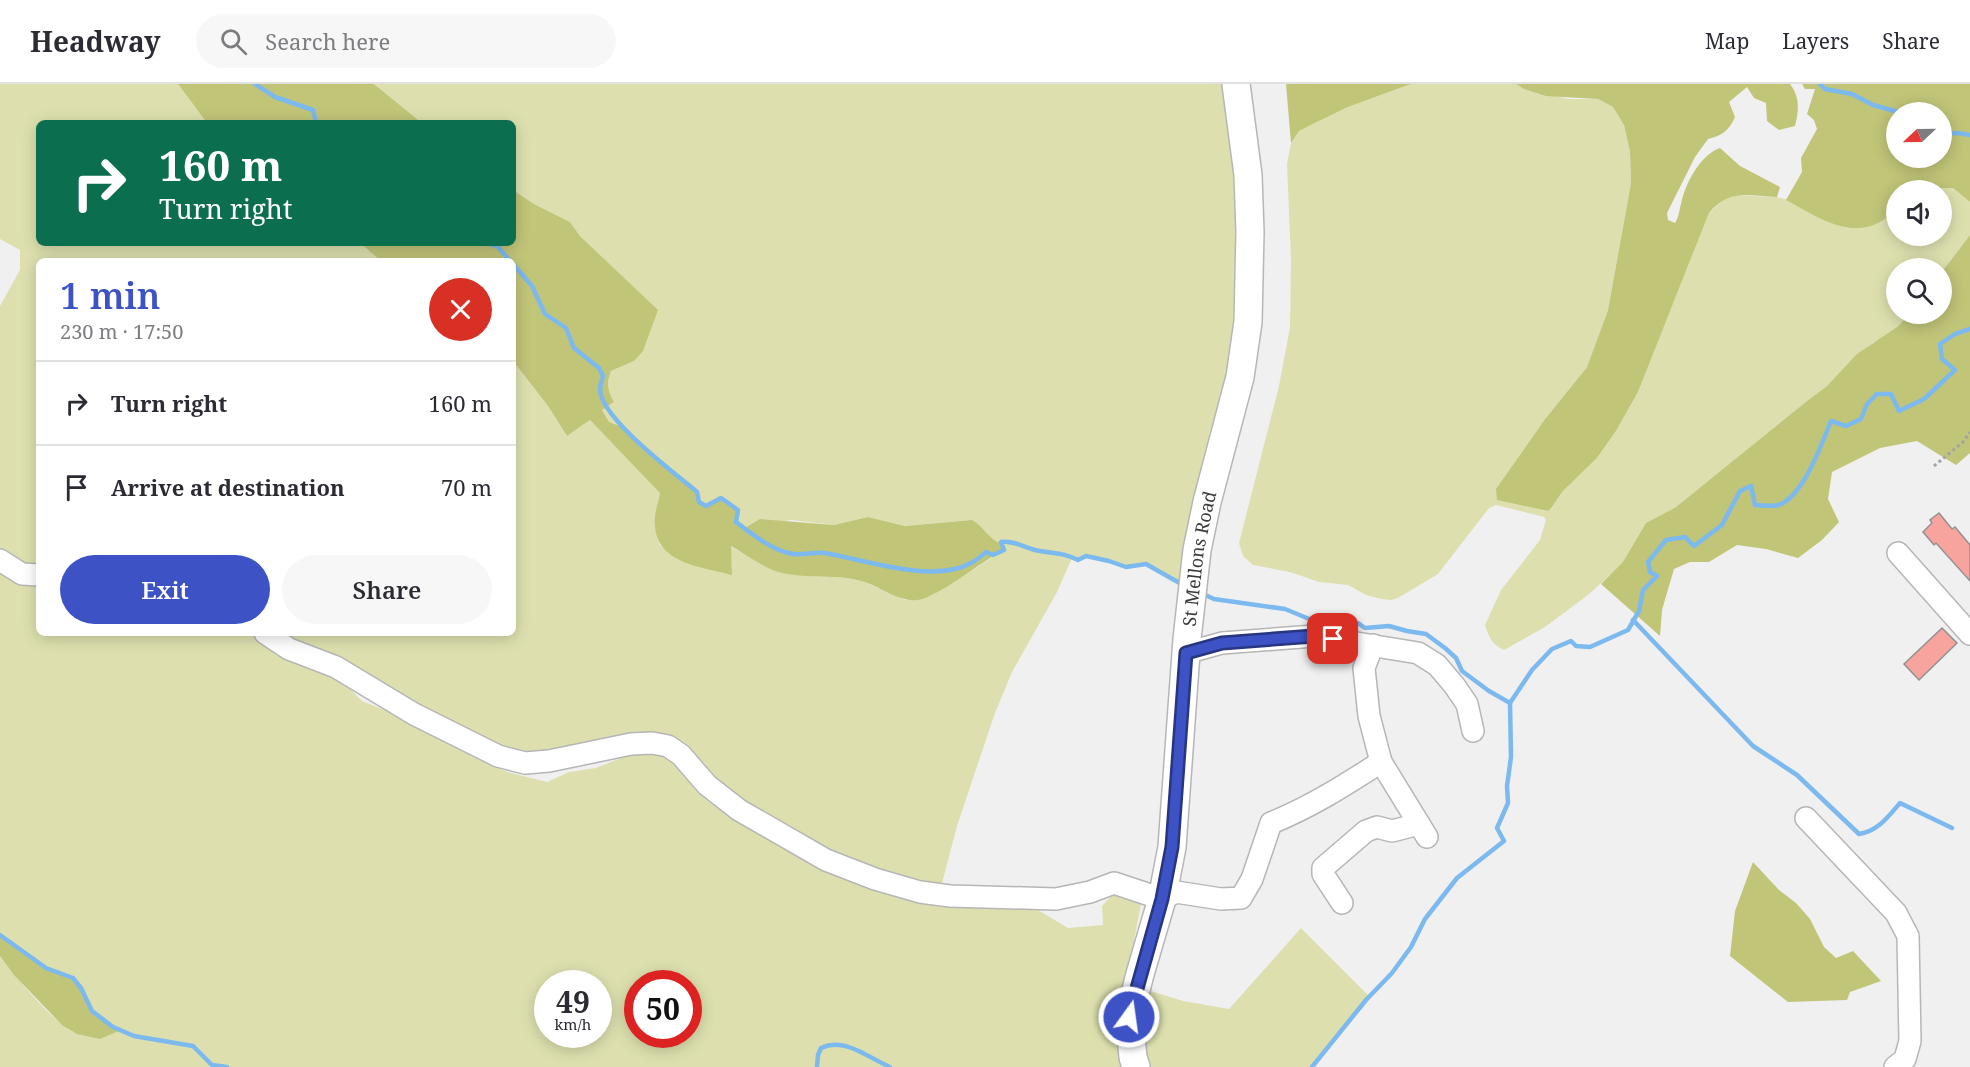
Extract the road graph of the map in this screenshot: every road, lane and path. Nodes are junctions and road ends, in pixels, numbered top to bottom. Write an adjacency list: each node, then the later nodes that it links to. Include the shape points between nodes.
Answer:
1 (1236, 84): 10 (main road, St Mellons Road, via 1248,175 1248,322 1240,377 1197,550)
2 (1970, 432): 3 (path)
3 (1934, 466)
4 (1898, 553): 7 (street)
5 (0, 560): 6 (street, via 22,574)
6 (36, 575)
7 (1970, 634)
8 (270, 636): 14 (street, via 289,649 336,667 414,714 498,756 525,763 631,744 668,746 707,785 740,810 826,860 886,882 950,896 1056,899 1114,883)
9 (1373, 645): 10 (street, via 1314,636 1222,643); 11 (street, via 1418,653 1437,665 1467,704); 12 (street, via 1364,668 1369,716)
10 (1186, 653): 14 (main road, St Mellons Road, via 1172,847)
11 (1473, 731)
12 (1381, 762): 14 (street, via 1329,796 1271,823 1252,879 1241,898 1176,892); 15 (street, via 1423,831 1377,827 1366,831 1323,868)
13 (1806, 818): 17 (street, via 1896,913 1908,936 1910,1041 1905,1059)
14 (1162, 899): 16 (main road, St Mellons Road, via 1129,1017)
15 (1342, 903)
16 (1136, 1067)
17 (1895, 1067)

